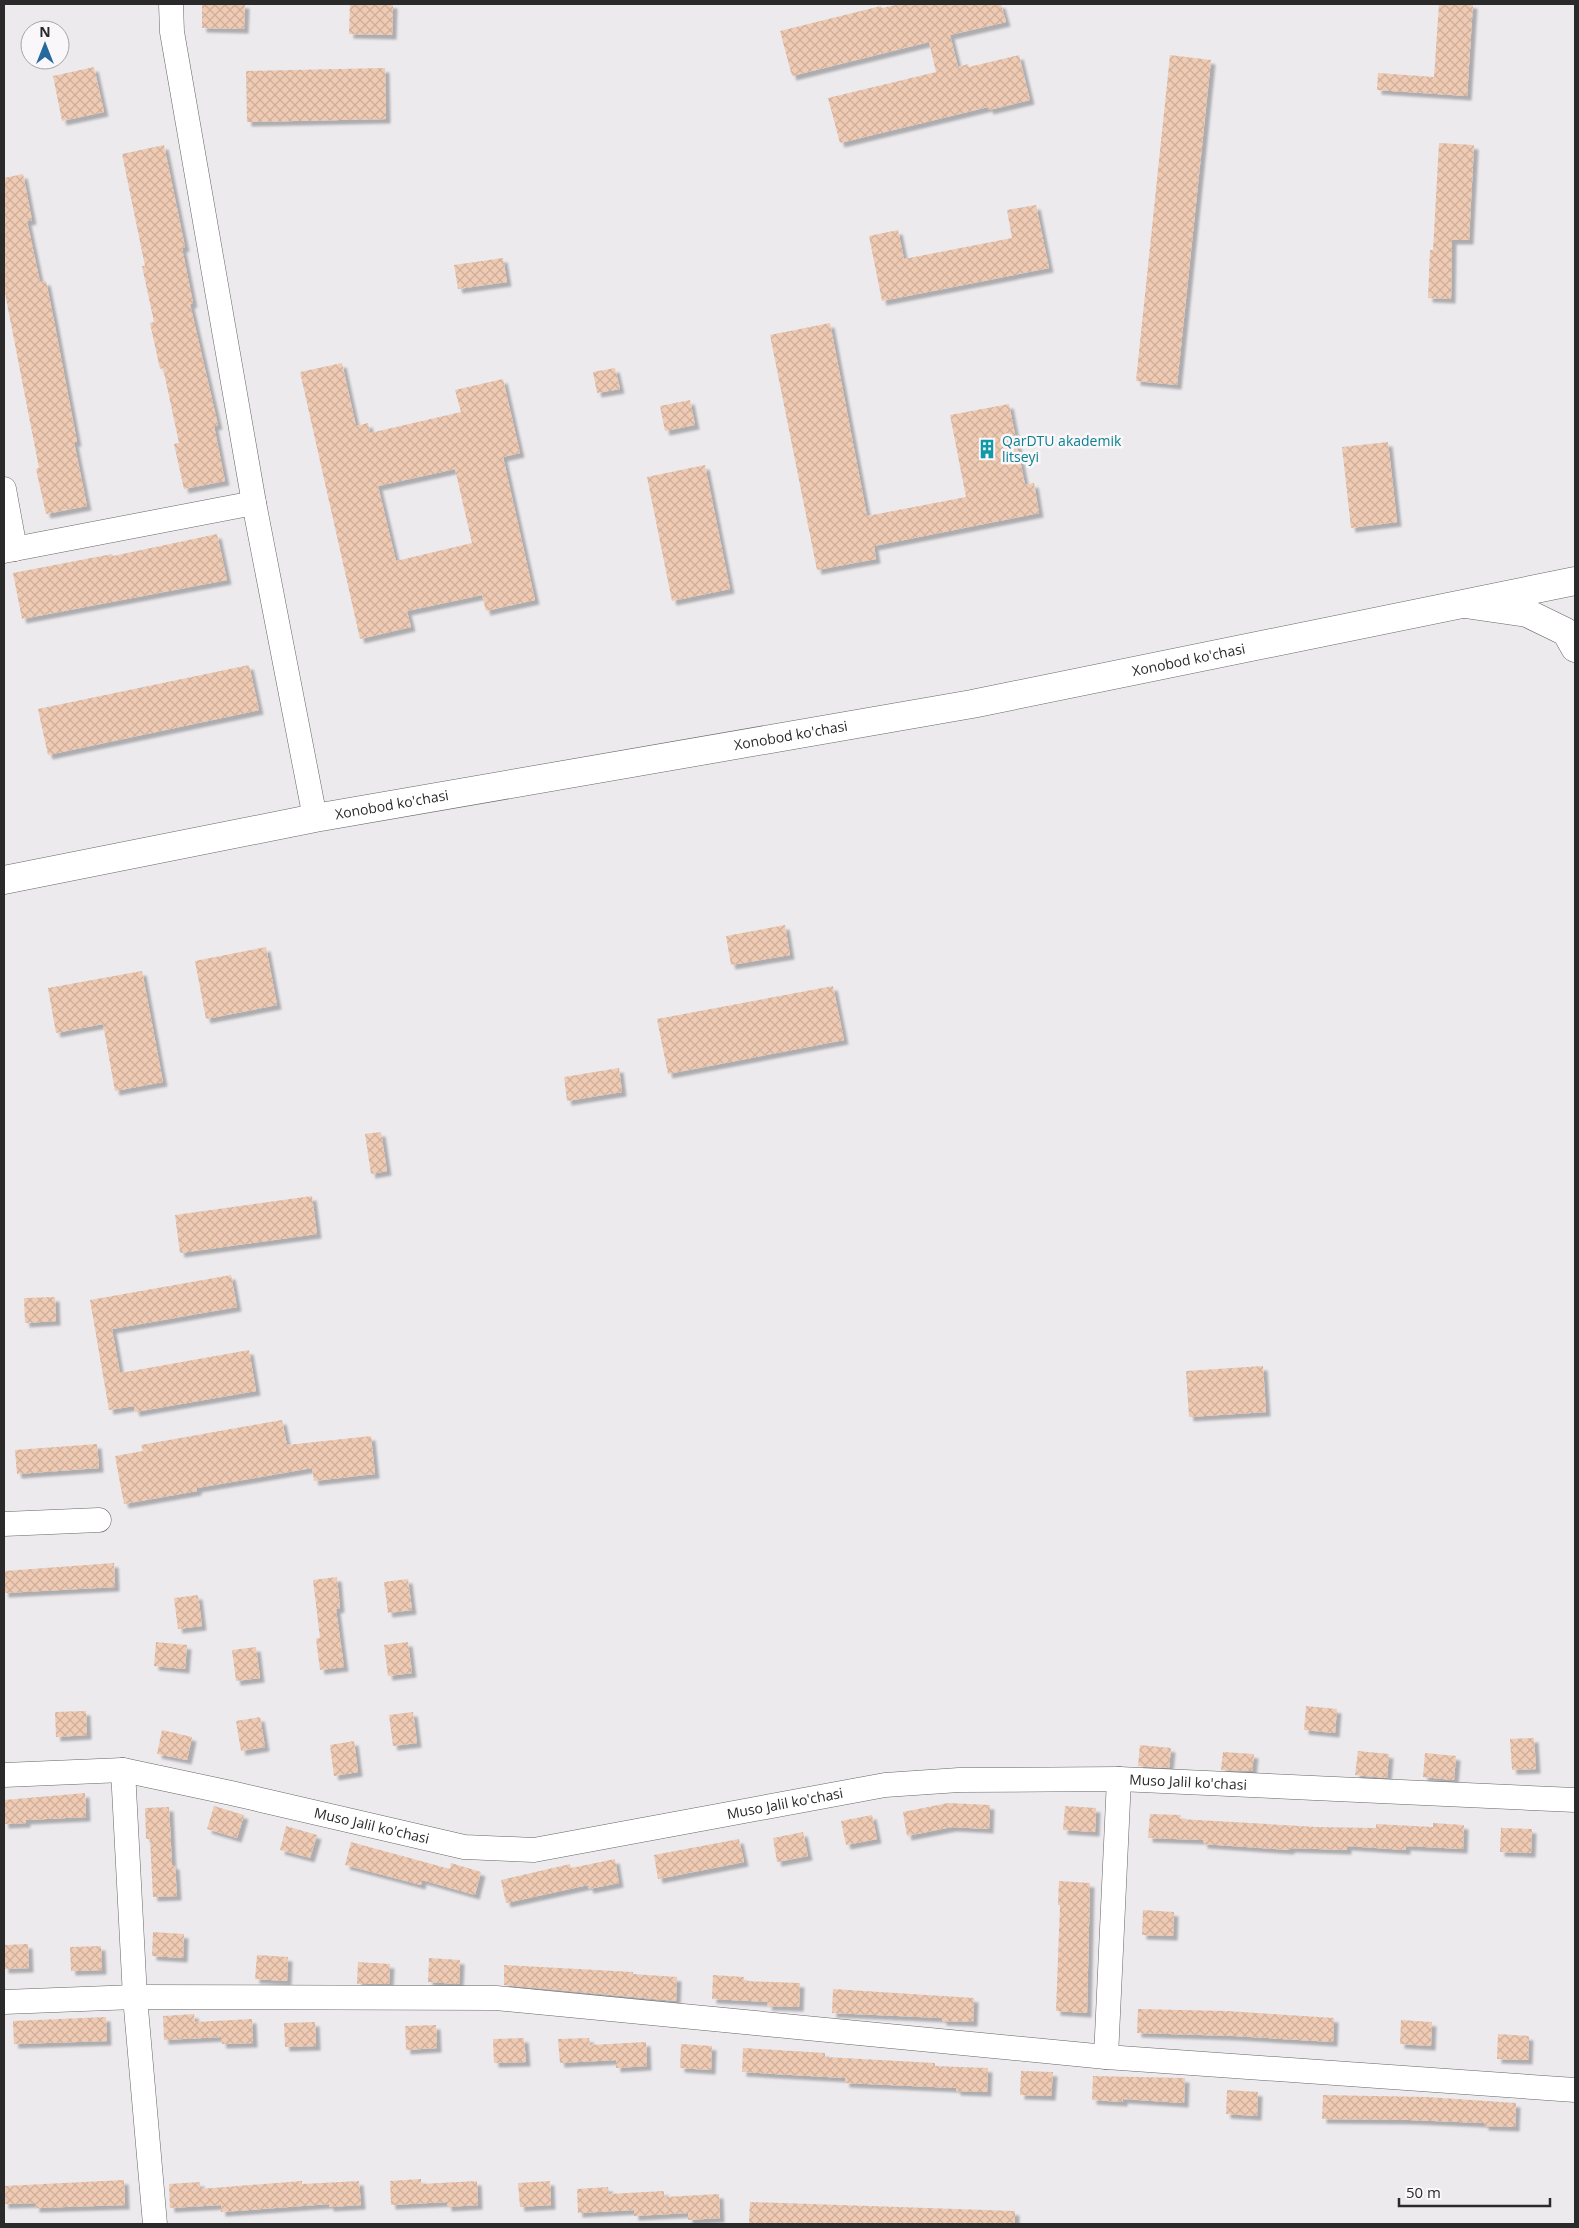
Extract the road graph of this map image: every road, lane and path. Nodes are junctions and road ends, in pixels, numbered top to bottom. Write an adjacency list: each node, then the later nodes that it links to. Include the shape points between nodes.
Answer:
1 (171, 4): 3 (street, via 172,32)
2 (4, 489): 4 (street)
3 (254, 503): 4 (street); 8 (street)
4 (9, 550)
5 (1575, 581): 6 (main road, Xonobod ko'chasi)
6 (1465, 604): 7 (main road, via 1527,614 1566,632); 8 (main road, Xonobod ko'chasi, via 972,704)
7 (1575, 648)
8 (315, 818): 9 (main road, Xonobod ko'chasi)
9 (4, 880)
10 (99, 1520): 11 (street)
11 (4, 1524)
12 (123, 1770): 13 (street, Muso Jalil ko'chasi); 14 (street, Muso Jalil ko'chasi, via 464,1847 534,1850 885,1785 959,1780); 16 (street)
13 (4, 1775)
14 (1120, 1779): 15 (street, Muso Jalil ko'chasi); 18 (street)
15 (1575, 1800)
16 (135, 1997): 17 (street); 18 (street, via 496,1998); 20 (street)
17 (4, 2002)
18 (1106, 2057): 19 (street)
19 (1575, 2090)
20 (156, 2224)

